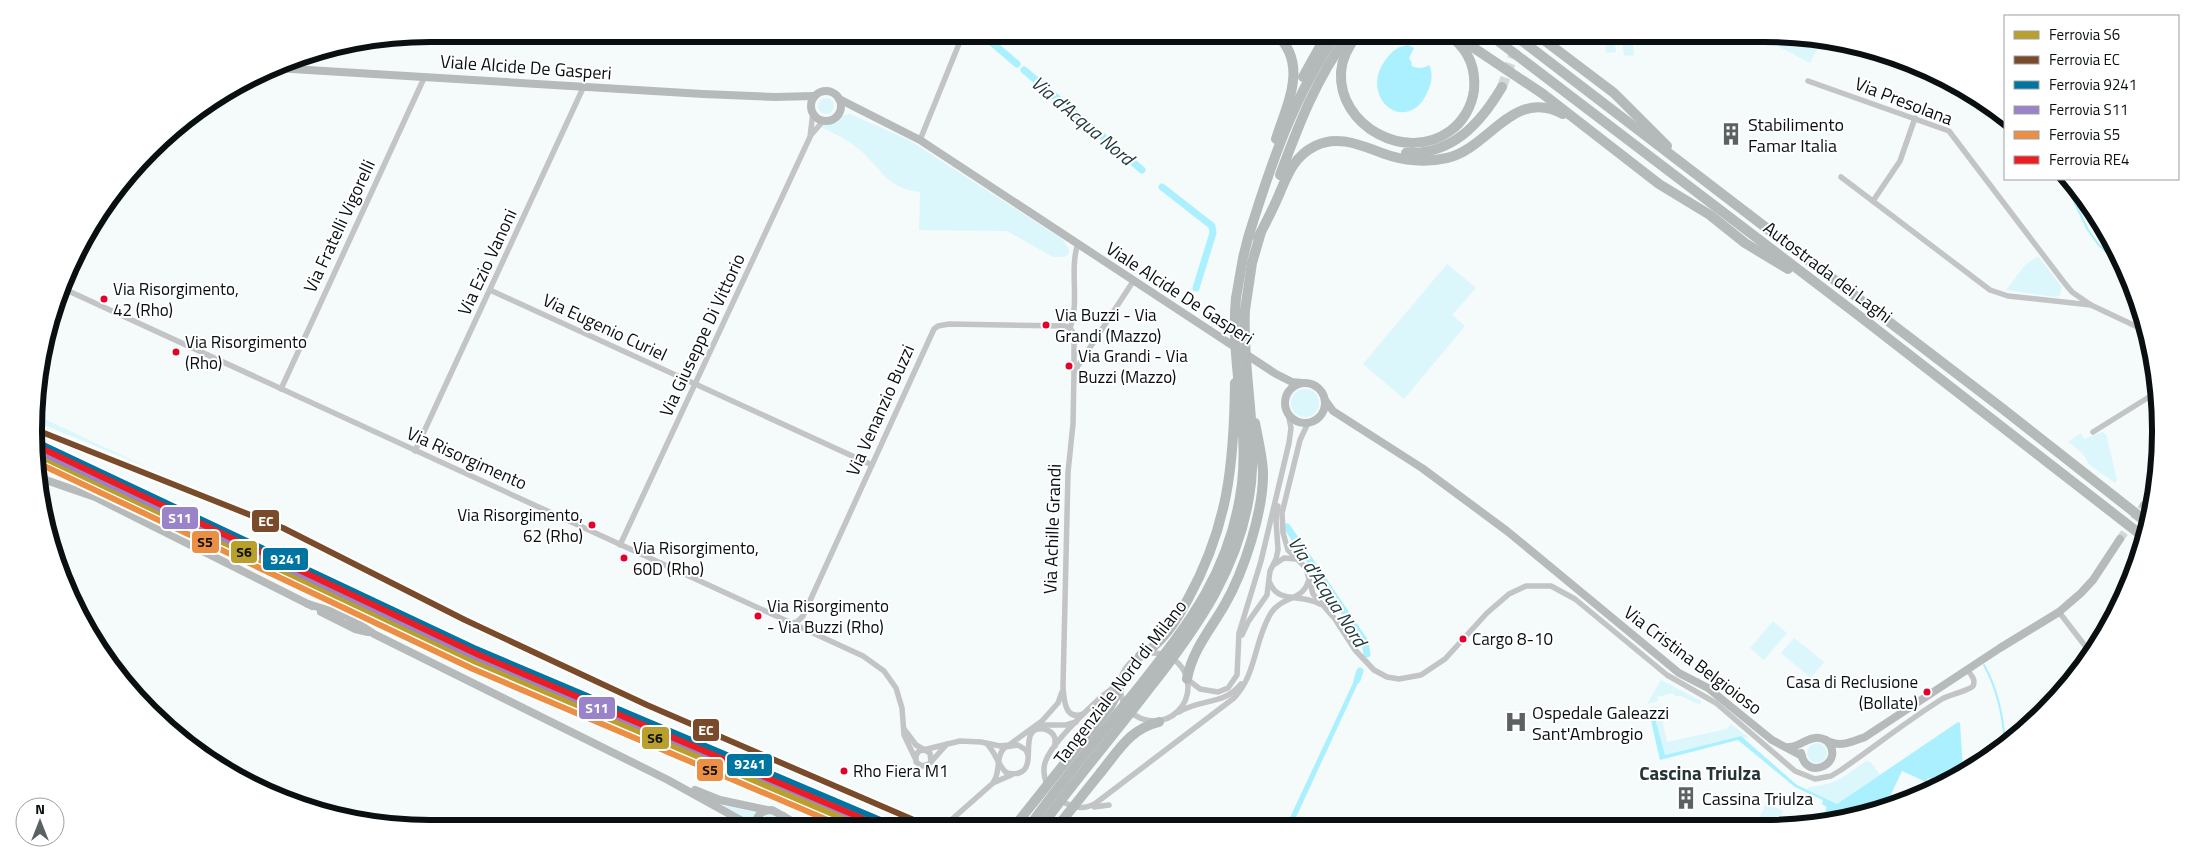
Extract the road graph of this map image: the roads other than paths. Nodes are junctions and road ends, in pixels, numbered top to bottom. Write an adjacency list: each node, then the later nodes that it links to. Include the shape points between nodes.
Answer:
1 (960, 42): 29 (street)
2 (1282, 42): 28 (highway, via 1289,50 1294,73)
3 (1323, 42): 28 (highway)
4 (1332, 42): 34 (highway, Tangenziale Nord di Milano, via 1298,100)
5 (1345, 42): 34 (highway, Tangenziale Nord di Milano, via 1328,65 1312,96)
6 (1352, 42): 7 (highway, via 1342,66 1346,98 1356,115 1374,132 1394,142 1408,144 1425,142 1447,133 1462,119 1471,102 1474,84 1471,63 1466,52)
7 (1455, 42)
8 (1465, 42): 30 (highway, via 1543,94)
9 (1499, 42): 41 (highway, Autostrada dei Laghi)
10 (1523, 42): 32 (highway, Autostrada dei Laghi)
11 (1547, 42): 13 (highway)
12 (1551, 42): 13 (highway)
13 (1577, 65): 32 (highway, via 1614,93)
14 (290, 69): 15 (street, Viale Alcide De Gasperi)
15 (425, 76): 17 (street, Viale Alcide De Gasperi); 50 (street, Via Fratelli Vigorelli)
16 (1808, 80): 25 (street, Via Presolana)
17 (584, 86): 20 (street, Viale Alcide De Gasperi); 39 (street, Via Ezio Vanoni)
18 (1502, 87): 31 (highway, via 1472,128 1444,146 1398,153)
19 (814, 96): 20 (street, Viale Alcide De Gasperi); 21 (street, via 828,91); 22 (street)
20 (775, 97): 22 (street, Viale Alcide De Gasperi, via 798,101)
21 (839, 99): 23 (street, Viale Alcide De Gasperi); 24 (street)
22 (812, 111): 26 (street); 27 (street, Via Giuseppe Di Vittorio)
23 (861, 111): 24 (street, Viale Alcide De Gasperi); 29 (street, Viale Alcide De Gasperi)
24 (839, 112): 26 (street, via 832,119)
25 (1915, 118): 35 (street, via 1900,161); 42 (street, Via Presolana, via 1952,133 2063,281)
26 (824, 120): 27 (street, Via Giuseppe Di Vittorio)
27 (810, 137): 49 (street, Via Giuseppe Di Vittorio)
28 (1276, 139): 34 (highway)
29 (920, 140): 37 (street, Viale Alcide De Gasperi)
30 (1601, 140): 31 (highway, via 1561,113 1538,108 1512,115 1472,148 1446,158 1401,158); 41 (highway, via 1745,243)
31 (1363, 146): 36 (highway, via 1346,141 1328,141 1300,156 1287,173)
32 (1684, 165): 64 (highway, Autostrada dei Laghi)
33 (1841, 177): 35 (street)
34 (1269, 191): 36 (highway); 45 (highway, Tangenziale Nord di Milano, bridge, via 1243,258 1236,298)
35 (1873, 201): 42 (street, via 1990,290 2008,296)
36 (1258, 238): 53 (highway, Tangenziale Nord di Milano, bridge, via 1245,310)
37 (1078, 243): 38 (street, Viale Alcide De Gasperi); 44 (street, Via Achille Grandi)
38 (1134, 280): 46 (street); 47 (street, Viale Alcide De Gasperi)
39 (490, 290): 49 (street, Via Eugenio Curiel); 60 (street, Via Ezio Vanoni)
40 (69, 291): 50 (street, Via Risorgimento)
41 (1836, 299): 65 (highway, Autostrada dei Laghi)
42 (2091, 305): 43 (street)
43 (2137, 327)
44 (1070, 328): 46 (street, Via Achille Grandi, via 1074,334); 61 (street, Via Venanzio Buzzi, via 938,326 931,334)
45 (1235, 350): 78 (highway, bridge, via 1234,426 1227,496 1217,537 1182,612 1160,642); 117 (highway, Tangenziale Nord di Milano, bridge, via 1243,466 1236,516 1220,564 1202,601 1174,644)
46 (1074, 372): 83 (street, Via Achille Grandi, via 1068,472)
47 (1276, 374): 48 (street, Viale Alcide De Gasperi); 52 (street, via 1283,384)
48 (1302, 383): 52 (street, via 1292,388); 54 (street, via 1317,386)
49 (695, 385): 61 (street, Via Eugenio Curiel); 67 (street, Via Giuseppe Di Vittorio)
50 (281, 389): 60 (street, Via Risorgimento)
51 (2150, 396): 59 (street)
52 (1286, 398): 55 (street)
53 (1251, 399): 82 (highway, bridge, via 1262,464 1261,494 1249,550 1226,603 1192,658); 118 (highway, Tangenziale Nord di Milano, bridge, via 1249,498 1235,552 1217,592 1177,654)
54 (1325, 400): 56 (street); 57 (street, via 1330,408)
55 (1288, 413): 58 (street, via 1297,421); 63 (street, via 1290,436)
56 (1320, 417): 57 (street); 58 (street)
57 (1346, 418): 97 (street, Via Cristina Belgioioso, via 1422,468 1537,555 1671,666 1722,697 1772,740)
58 (1308, 423): 68 (street, via 1300,440 1282,513 1286,545)
59 (2093, 432)
60 (415, 451): 67 (street, Via Risorgimento)
61 (872, 466): 75 (street, Via Venanzio Buzzi, via 803,616)
62 (46, 480): 107 (street, via 96,498 308,604 347,616 374,634)
63 (1279, 487): 69 (street, via 1278,550); 77 (street, via 1239,633)
64 (2141, 518)
65 (2138, 532)
66 (2120, 539): 74 (street, via 2093,580)
67 (620, 544): 75 (street, Via Risorgimento)
68 (1297, 560): 69 (street, via 1284,558); 71 (street, via 1306,568)
69 (1273, 566): 70 (street)
70 (1269, 578): 72 (street, via 1274,590 1285,597); 77 (street, via 1267,595 1248,622)
71 (1308, 580): 72 (street, via 1303,591); 73 (street, via 1313,594)
72 (1292, 597): 73 (street, via 1308,599); 79 (street, via 1280,603 1270,614)
73 (1323, 606): 80 (street, via 1366,664 1387,677 1404,679 1421,675 1440,664 1509,594 1526,586 1551,586 1576,599 1667,675 1716,703 1795,771 1815,778 1831,776 1947,696 1970,690 1974,680)
74 (2059, 612): 76 (street); 80 (street)
75 (792, 623): 90 (street, Via Risorgimento, via 863,656 884,671 899,695)
76 (2086, 647)
77 (1238, 651): 82 (street, via 1237,675 1224,690 1206,691)
78 (1140, 656): 81 (street, via 1128,665); 82 (street, via 1150,653 1172,658)
79 (1251, 669): 86 (street, via 1225,698 1188,707); 110 (street, via 1234,698 1096,803)
80 (1966, 670): 93 (street, via 1865,737)
81 (1120, 679): 84 (street); 85 (street)
82 (1187, 679): 86 (street, via 1188,695)
83 (1063, 687): 85 (street, Via Achille Grandi, via 1068,712 1076,715); 89 (street, Via Achille Grandi, via 1056,705)
84 (1119, 690): 88 (street, via 1128,711 1142,720); 116 (highway, bridge, via 1109,708)
85 (1085, 713): 87 (street)
86 (1175, 715): 88 (street)
87 (1078, 720): 89 (street, via 1066,725); 99 (street)
88 (1159, 722): 119 (highway, bridge, via 1133,733)
89 (1035, 725): 96 (street, Via Achille Grandi)
90 (903, 728): 98 (street); 103 (street, Via Risorgimento)
91 (1826, 740): 92 (street, via 1818,737); 93 (street); 101 (street, via 1832,747)
92 (1805, 743): 97 (street); 100 (street)
93 (1848, 743): 101 (street)
94 (947, 744): 95 (street, via 965,741); 98 (street); 105 (street)
95 (987, 744): 96 (street); 104 (street)
96 (1009, 745): 102 (street, via 1022,747); 104 (street, via 1002,750)
97 (1787, 747): 100 (street, Via Cristina Belgioioso)
98 (924, 750): 103 (street); 105 (street, via 931,754)
99 (1053, 750): 102 (street, via 1054,735 1039,729 1029,738); 110 (street, via 1047,757 1044,770 1049,789 1067,804)
100 (1802, 756): 101 (street, via 1807,765 1817,768 1827,765)
101 (1832, 756)
102 (1029, 757): 106 (street, via 1026,769)
103 (915, 758): 105 (street, via 921,766)
104 (999, 761): 106 (street, via 1004,771); 108 (street, via 998,775)
105 (931, 762)
106 (1014, 774): 108 (street)
107 (668, 780): 111 (street, via 720,800); 112 (street)
108 (993, 783): 115 (street)
109 (1109, 805): 110 (street)
110 (1084, 808)
111 (767, 810): 113 (street); 114 (street, via 776,811)
112 (740, 820)
113 (757, 820)
114 (784, 820)
115 (951, 820)
116 (1020, 820)
117 (1034, 820)
118 (1047, 820)
119 (1063, 820)

